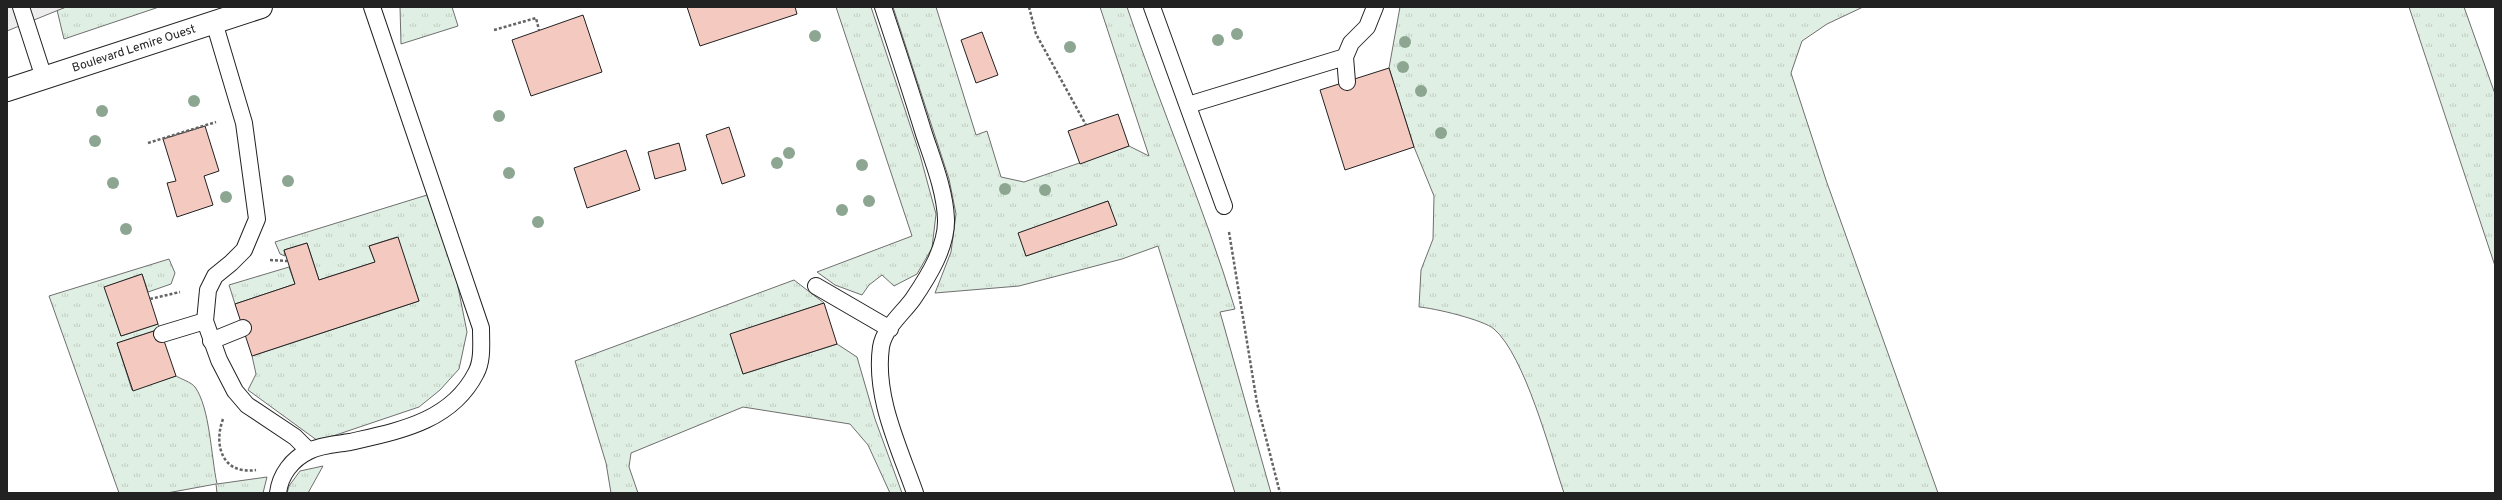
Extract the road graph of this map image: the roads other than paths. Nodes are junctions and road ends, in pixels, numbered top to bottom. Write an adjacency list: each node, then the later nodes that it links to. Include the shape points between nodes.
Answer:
1 (21, 7): 9 (lane)
2 (261, 7): 7 (main road, Boulevard Lemire Ouest)
3 (372, 7): 20 (lane, via 481,328 481,352 476,373 458,398 438,414 408,429)
4 (883, 7): 17 (lane, via 934,164 946,220 942,245 930,272)
5 (1152, 7): 12 (lane)
6 (1375, 7): 8 (lane, via 1368,27 1351,43)
7 (214, 22): 9 (main road, Boulevard Lemire Ouest); 15 (lane, via 241,114 252,172 257,219 244,250 214,276 208,290)
8 (1345, 57): 10 (lane); 12 (lane)
9 (44, 78): 11 (main road, Boulevard Lemire Ouest)
10 (1347, 82)
11 (7, 90)
12 (1188, 105): 13 (lane)
13 (1224, 206)
14 (816, 286): 17 (lane)
15 (205, 321): 18 (lane); 19 (lane)
16 (243, 328): 19 (lane)
17 (890, 329): 22 (lane, via 881,345 880,375 887,412)
18 (162, 334)
19 (211, 341): 20 (lane, via 235,391 247,405 295,437)
20 (309, 450): 21 (lane, via 288,468 280,480)
21 (278, 493)
22 (915, 493)

